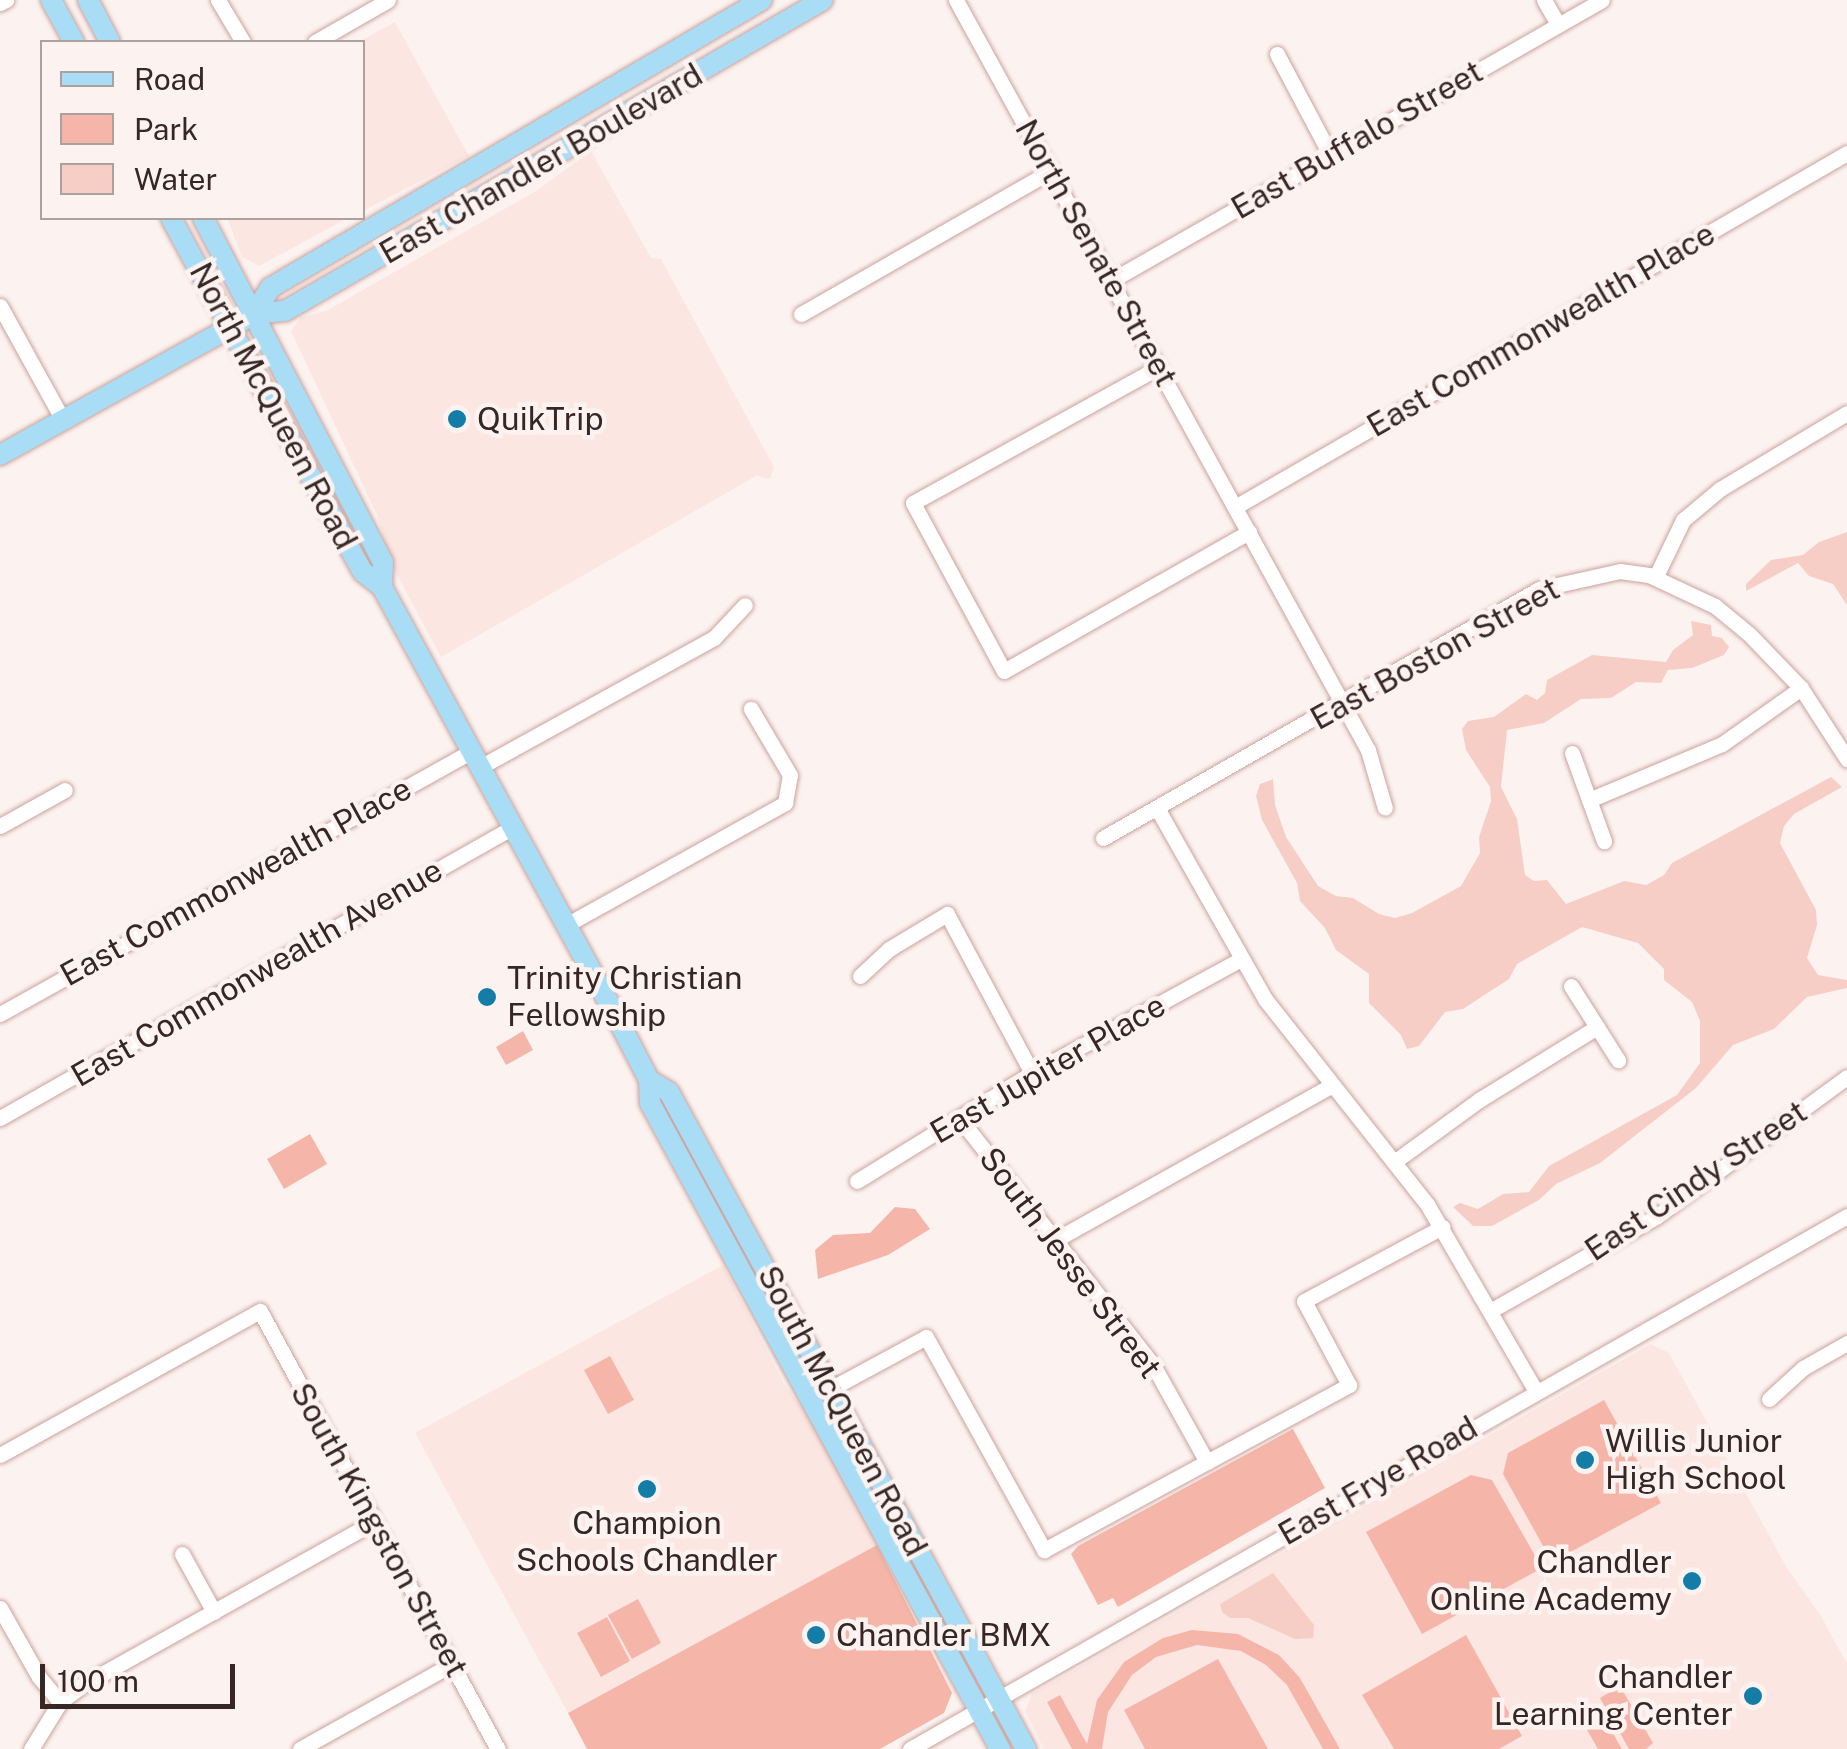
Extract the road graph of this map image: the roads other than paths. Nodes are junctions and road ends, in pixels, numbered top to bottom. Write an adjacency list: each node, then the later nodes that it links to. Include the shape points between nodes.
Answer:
1 (50, 0): 11 (main road)
2 (88, 0): 12 (main road)
3 (218, 0): 13 (street)
4 (388, 0): 14 (street)
5 (762, 0): 16 (main road, East Chandler Boulevard)
6 (823, 0): 17 (main road, East Chandler Boulevard)
7 (956, 0): 20 (street, North Senate Street)
8 (1544, 0): 10 (street)
9 (1602, 0): 10 (street, East Buffalo Street)
10 (1558, 24): 19 (street, East Buffalo Street)
11 (73, 40)
12 (109, 40)
13 (242, 40)
14 (318, 40)
15 (1277, 54): 19 (street)
16 (592, 102): 17 (main road); 25 (main road, East Chandler Boulevard, via 270,288)
17 (606, 126): 25 (main road, East Chandler Boulevard, via 284,311)
18 (1847, 153): 32 (street, East Commonwealth Place)
19 (1331, 156): 23 (street, East Buffalo Street)
20 (1052, 170): 23 (street, North Senate Street); 26 (street)
21 (172, 220): 27 (main road, North McQueen Road)
22 (204, 220): 25 (main road, North McQueen Road)
23 (1112, 280): 28 (street, North Senate Street)
24 (0, 306): 30 (street)
25 (254, 314): 27 (main road, East Chandler Boulevard); 35 (main road, North McQueen Road, via 383,562)
26 (801, 314)
27 (231, 327): 30 (main road, East Chandler Boulevard); 35 (main road, North McQueen Road, via 363,572)
28 (1159, 366): 32 (street, North Senate Street); 33 (street, via 913,503 1004,671)
29 (1847, 414): 34 (street, via 1720,489 1683,520)
30 (62, 420): 31 (main road, East Chandler Boulevard)
31 (0, 455)
32 (1235, 508): 33 (street, North Senate Street)
33 (1248, 532): 38 (street, North Senate Street)
34 (1651, 576): 37 (street, via 1716,606); 38 (street, East Boston Street, via 1620,571 1540,589)
35 (382, 587): 41 (main road, North McQueen Road)
36 (745, 605): 41 (street, East Commonwealth Place, via 714,638)
37 (1801, 688): 42 (street); 44 (street, via 1722,744)
38 (1342, 704): 45 (street, East Boston Street); 46 (street, North Senate Street, via 1380,778)
39 (751, 709): 51 (street, via 790,776 791,789 780,806)
40 (1572, 752): 44 (street)
41 (476, 759): 48 (main road, South McQueen Road); 55 (street, East Commonwealth Place)
42 (1847, 759)
43 (65, 790): 47 (street)
44 (1589, 800): 50 (street)
45 (1157, 808): 49 (street, East Boston Street); 52 (street)
46 (1386, 808)
47 (0, 826)
48 (513, 827): 51 (main road, South McQueen Road); 61 (street, East Commonwealth Avenue)
49 (1103, 838)
50 (1604, 840)
51 (566, 925): 71 (main road, South McQueen Road, via 649,1080 669,1092)
52 (1241, 959): 58 (street, East Jupiter Place); 60 (street)
53 (860, 976): 58 (street, via 889,949 947,914)
54 (1571, 986): 56 (street)
55 (0, 1014)
56 (1597, 1027): 57 (street); 63 (street)
57 (1618, 1060)
58 (1032, 1073): 62 (street, East Jupiter Place)
59 (1847, 1077): 68 (street, East Cindy Street, via 1657,1216)
60 (1330, 1086): 63 (street); 67 (street)
61 (0, 1118)
62 (960, 1119): 64 (street, East Jupiter Place); 67 (street, South Jesse Street)
63 (1394, 1162): 66 (street)
64 (858, 1182)
65 (1847, 1216): 70 (street, East Frye Road)
66 (1442, 1227): 68 (street); 74 (street, via 1304,1301 1349,1385)
67 (1055, 1240): 74 (street, South Jesse Street, via 1153,1365)
68 (1490, 1311): 70 (street)
69 (1847, 1344): 72 (street, via 1803,1368)
70 (1536, 1391): 80 (street, East Frye Road)
71 (821, 1394): 74 (street, via 926,1338 1044,1550); 80 (main road, South McQueen Road); 82 (main road, South McQueen Road)
72 (1768, 1399)
73 (0, 1456): 75 (street, South Kingston Street, via 260,1312)
74 (1207, 1462)
75 (374, 1522): 78 (street); 79 (street, South Kingston Street)
76 (182, 1554): 78 (street)
77 (0, 1608): 81 (street)
78 (214, 1612): 81 (street)
79 (452, 1664): 84 (street); 85 (street, South Kingston Street)
80 (998, 1698): 82 (street, East Frye Road); 88 (main road, South McQueen Road)
81 (60, 1702): 83 (street)
82 (979, 1710): 86 (street, East Frye Road); 87 (main road, South McQueen Road)
83 (31, 1749)
84 (300, 1749)
85 (498, 1749)
86 (910, 1749)
87 (1000, 1749)
88 (1026, 1749)

